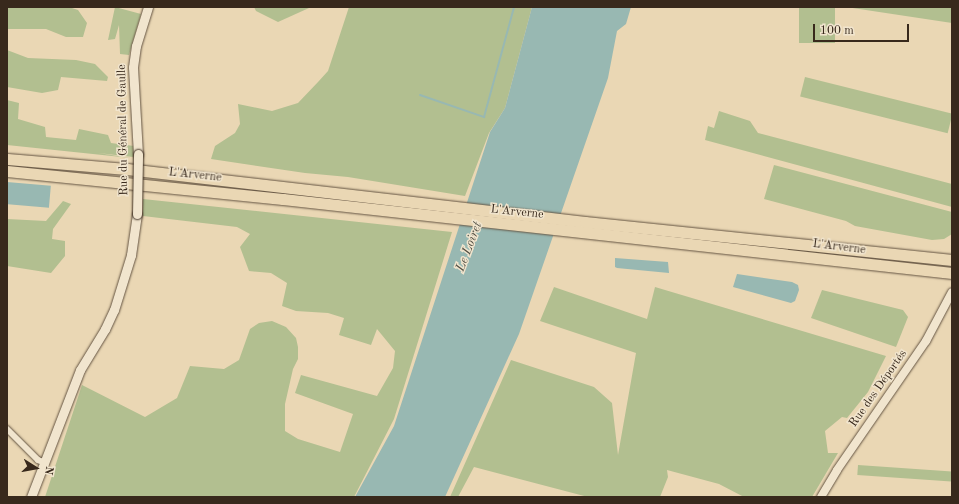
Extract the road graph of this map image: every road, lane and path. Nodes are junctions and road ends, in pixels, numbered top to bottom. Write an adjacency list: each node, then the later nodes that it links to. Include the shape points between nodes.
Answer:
1 (148, 7): 8 (main road, Rue du Général de Gaulle, bridge, via 136,46 133,66 138,154 137,214 131,255 114,310 80,370)
2 (7, 159): 4 (highway, L'Arverne, via 127,169 585,222)
3 (7, 171): 5 (highway, L'Arverne)
4 (952, 260)
5 (952, 273)
6 (951, 293): 10 (street, Rue des Déportés, via 926,341)
7 (7, 429): 8 (street)
8 (43, 462): 9 (main road, Rue du Général de Gaulle)
9 (31, 497)
10 (821, 497)

